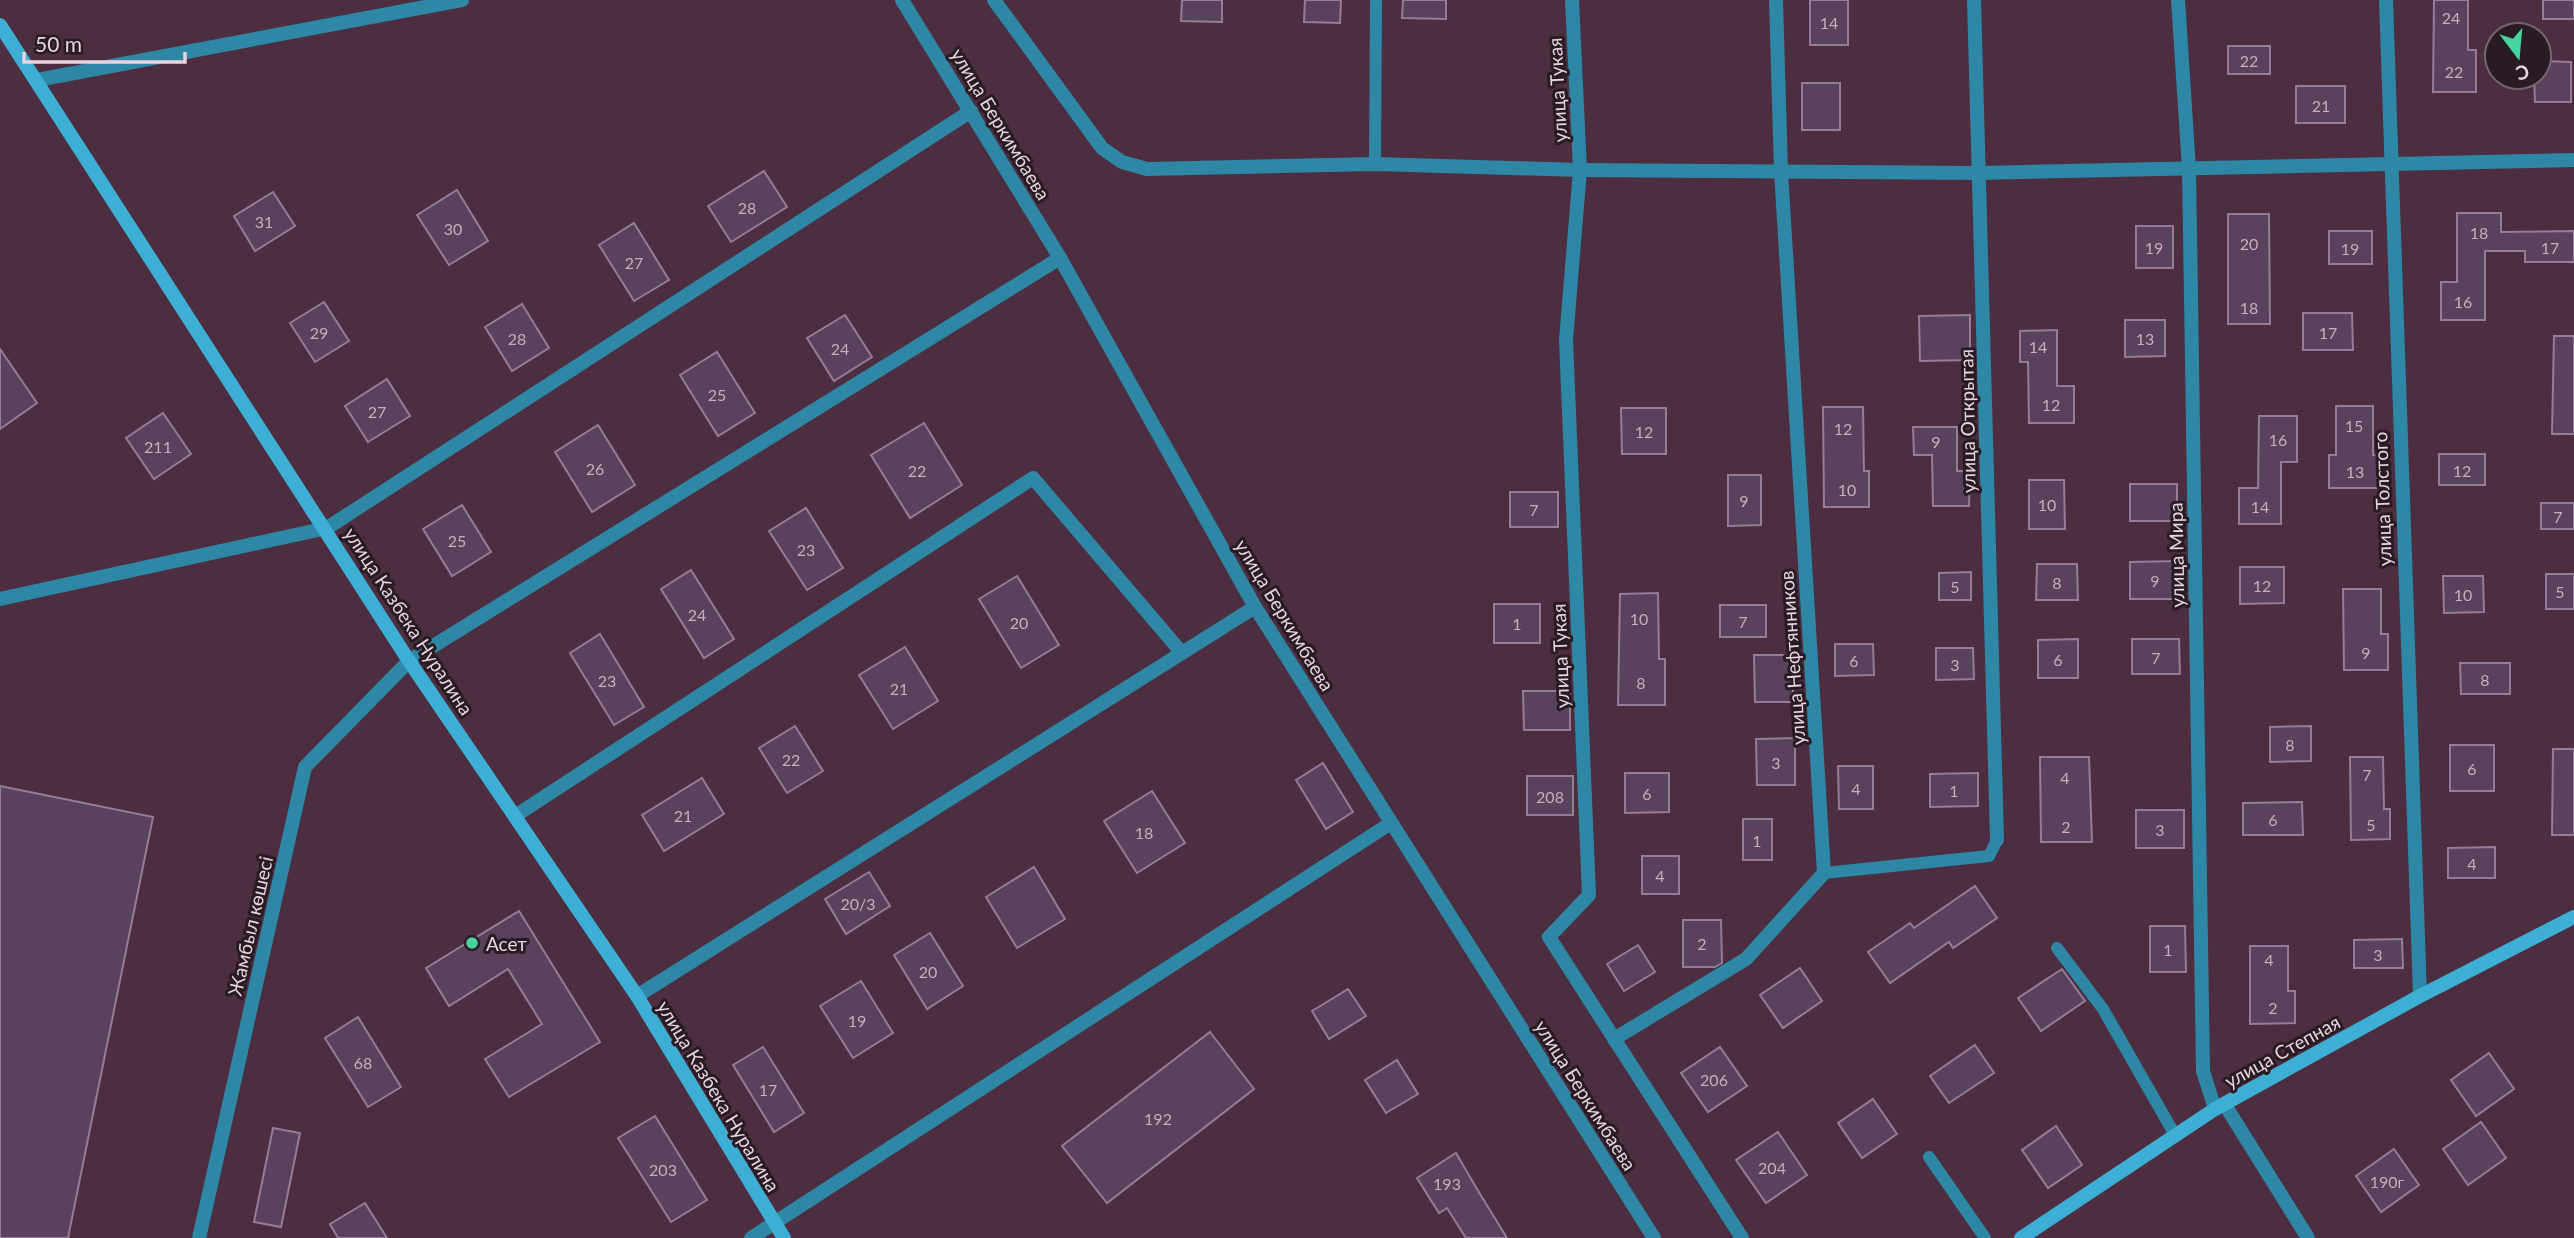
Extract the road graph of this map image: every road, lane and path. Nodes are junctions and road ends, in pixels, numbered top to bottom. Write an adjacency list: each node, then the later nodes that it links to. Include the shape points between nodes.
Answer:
1 (462, 0): 11 (street)
2 (902, 0): 12 (street, улица Беркимбаева)
3 (994, 0): 15 (street, via 1102,148 1122,162 1147,169)
4 (1377, 0): 15 (lane)
5 (1572, 0): 17 (street, улица Тукая)
6 (1776, 0): 18 (street, улица Нефтянников)
7 (1973, 0): 19 (street, улица Открытая)
8 (2178, 0): 16 (street, улица Мира)
9 (2386, 0): 14 (street, улица Толстого)
10 (0, 25): 11 (street, улица Казбека Нуралина)
11 (37, 80): 21 (street, улица Казбека Нуралина)
12 (971, 111): 20 (street, улица Беркимбаева); 21 (street)
13 (2574, 160): 14 (street)
14 (2389, 163): 16 (street); 33 (street, улица Толстого)
15 (1375, 164): 17 (street)
16 (2189, 169): 19 (street); 35 (street, улица Мира, via 2203,1071)
17 (1580, 170): 18 (street); 34 (street, улица Тукая, via 1566,340 1589,895 1549,937)
18 (1781, 172): 19 (street); 29 (street, улица Нефтянников)
19 (1980, 173): 28 (street, улица Открытая)
20 (1060, 258): 23 (street, улица Беркимбаева); 25 (street, Жамбыл көшесі)
21 (327, 528): 22 (street); 25 (street, улица Казбека Нуралина)
22 (0, 599)
23 (1255, 607): 24 (street); 27 (street, улица Беркимбаева)
24 (1182, 653): 26 (street, via 1033,478); 32 (street)
25 (409, 661): 26 (street, улица Казбека Нуралина); 39 (street, Жамбыл көшесі, via 305,767)
26 (515, 816): 32 (street, улица Казбека Нуралина)
27 (1391, 823): 38 (street); 42 (street, улица Беркимбаева)
28 (1997, 840): 29 (lane, via 1989,856)
29 (1824, 873): 34 (street, via 1745,959)
30 (2574, 917): 33 (street, улица Степная)
31 (2057, 948): 36 (lane, via 2103,1009)
32 (637, 996): 38 (street, улица Казбека Нуралина)
33 (2420, 996): 35 (street, улица Степная)
34 (1614, 1039): 43 (street, улица Тукая)
35 (2220, 1107): 36 (street, улица Степная); 46 (street, улица Мира)
36 (2175, 1135): 45 (street, улица Степная)
37 (1929, 1157): 44 (lane)
38 (774, 1223): 40 (street); 41 (street, улица Казбека Нуралина)
39 (199, 1238)
40 (751, 1238)
41 (784, 1238)
42 (1654, 1238)
43 (1742, 1238)
44 (1985, 1238)
45 (2021, 1238)
46 (2308, 1238)

